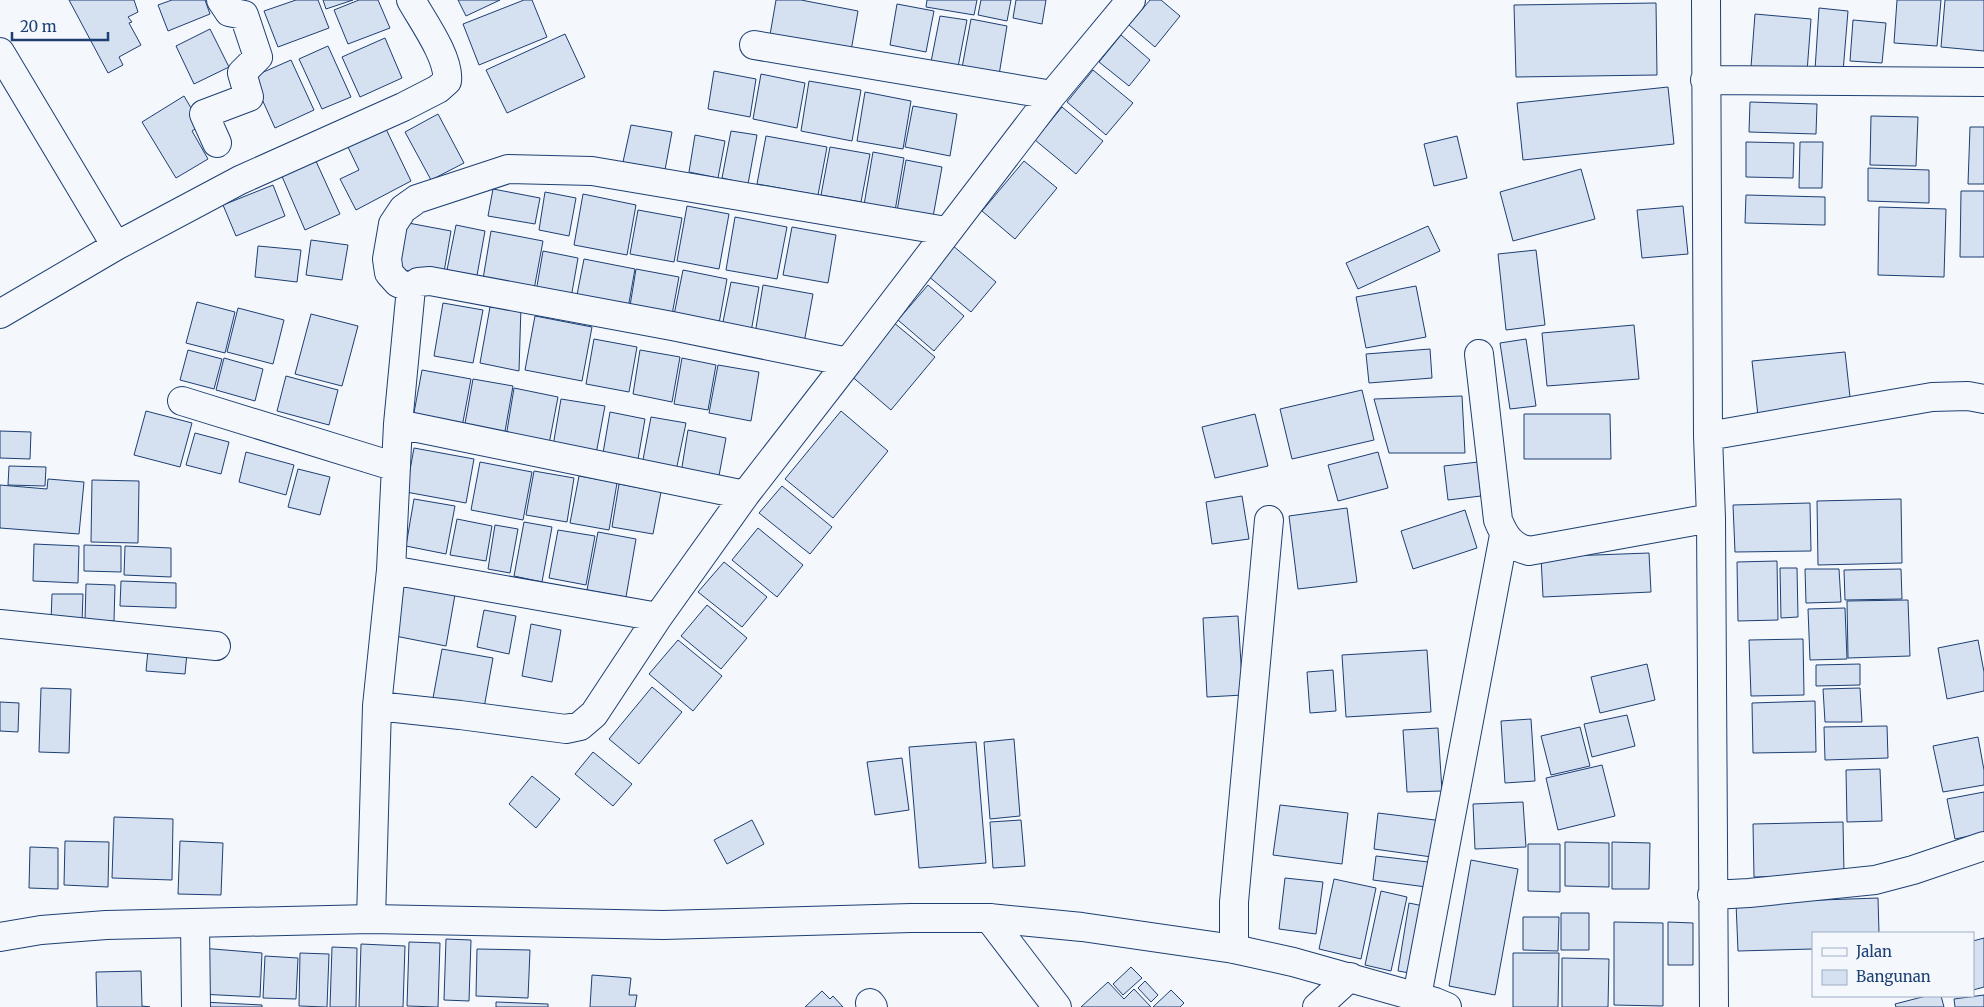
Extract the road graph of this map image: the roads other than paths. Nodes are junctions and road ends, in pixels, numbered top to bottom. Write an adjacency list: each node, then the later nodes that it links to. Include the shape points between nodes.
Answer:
1 (221, 0): 10 (street, via 229,12 244,15 258,57 242,73 249,97 204,114)
2 (411, 0): 12 (street, via 445,62 447,81 438,89 240,180)
3 (1131, 0): 9 (street)
4 (1706, 0): 7 (street)
5 (754, 45): 9 (street)
6 (0, 52): 12 (street)
7 (1706, 80): 8 (street); 20 (street)
8 (1984, 82)
9 (1052, 95): 11 (street)
10 (217, 143)
11 (946, 231): 13 (street, via 592,170 508,169 417,199 403,209 393,224 387,259 389,273 398,283); 16 (street)
12 (116, 246): 14 (street)
13 (411, 288): 16 (street, via 418,282 430,281); 19 (street)
14 (0, 314)
15 (1478, 354): 25 (street, via 1498,520)
16 (848, 362): 22 (street)
17 (1984, 399): 20 (street, via 1932,397)
18 (182, 401): 21 (street)
19 (398, 424): 21 (street); 22 (street)
20 (1708, 436): 23 (street)
21 (396, 467): 26 (street)
22 (745, 496): 27 (street)
23 (1711, 518): 25 (street, via 1529,550 1515,546); 32 (street)
24 (1269, 520): 37 (street, via 1234,902)
25 (1504, 534): 39 (street)
26 (391, 570): 27 (street); 30 (street)
27 (658, 618): 30 (street, via 594,714 580,726 566,729)
28 (0, 624): 29 (street)
29 (216, 646)
30 (378, 706): 34 (street)
31 (1984, 846): 32 (street, via 1875,880)
32 (1712, 896): 44 (street)
33 (989, 918): 34 (street, via 663,925); 37 (street); 41 (street)
34 (372, 919): 35 (street)
35 (194, 924): 36 (street, via 106,925); 40 (street)
36 (0, 937)
37 (1234, 950): 38 (street)
38 (1350, 977): 39 (street); 42 (street)
39 (1417, 996): 43 (street)
40 (196, 1007)
41 (1057, 1007)
42 (1317, 1007)
43 (1447, 1007)
44 (1714, 1007)

